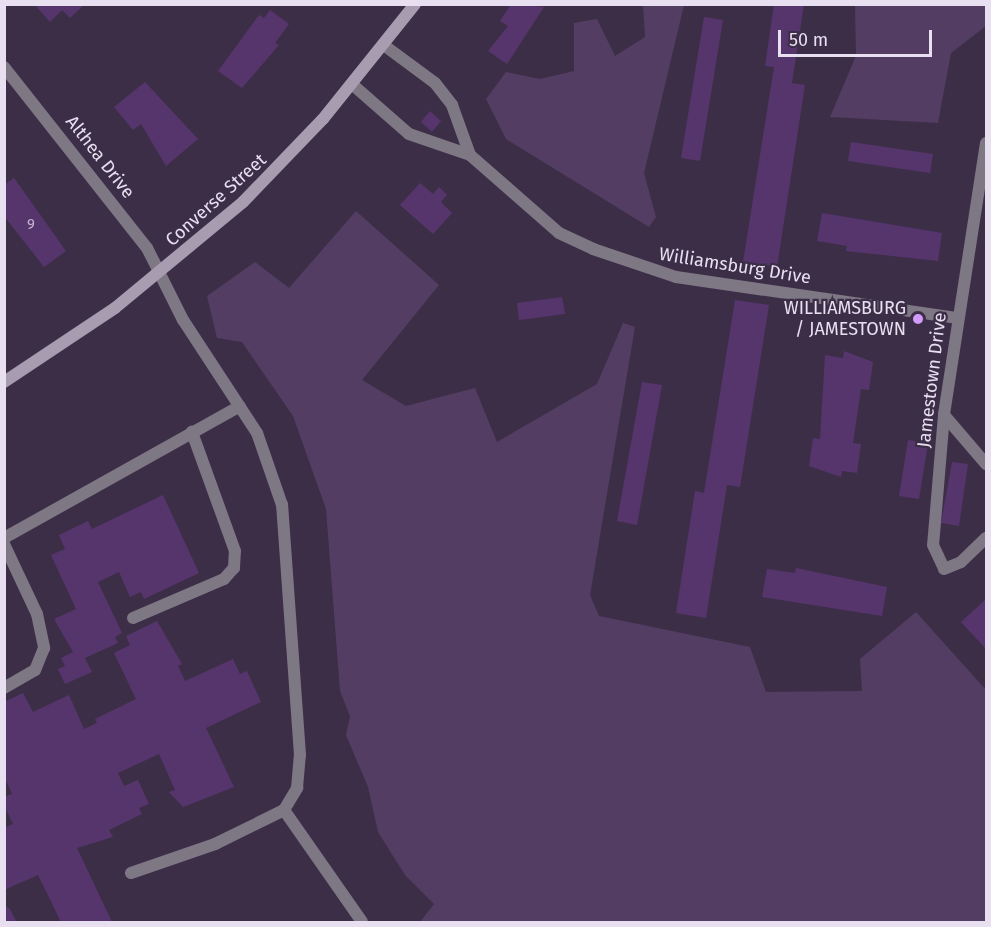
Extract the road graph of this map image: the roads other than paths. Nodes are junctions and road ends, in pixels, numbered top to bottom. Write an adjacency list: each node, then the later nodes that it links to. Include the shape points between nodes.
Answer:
1 (415, 4): 2 (main road, Converse Street)
2 (385, 46): 4 (main road, Converse Street); 6 (street, Williamsburg Drive, via 435,83 452,105)
3 (4, 67): 8 (street, Althea Drive, via 147,248)
4 (353, 85): 6 (street, Williamsburg Drive, via 409,134 427,144); 8 (main road, Converse Street, via 250,195)
5 (987, 143): 7 (street, Jamestown Drive)
6 (471, 155): 9 (street, Williamsburg Drive, via 560,233 640,268)
7 (982, 205): 9 (street, Jamestown Drive)
8 (160, 274): 10 (main road, Converse Street); 11 (street, Althea Drive)
9 (958, 318): 12 (street, Jamestown Drive)
10 (4, 382)
11 (240, 406): 13 (street); 20 (street, Althea Drive, via 257,433 282,505 300,755 297,788)
12 (944, 415): 14 (street); 16 (street, Jamestown Drive, via 933,546 944,569 961,562)
13 (192, 432): 15 (street); 18 (street, via 234,551 234,568 224,579)
14 (987, 464)
15 (4, 538)
16 (987, 538)
17 (4, 544): 19 (street, via 37,614 44,648 35,670)
18 (134, 618)
19 (4, 688)
20 (284, 810): 21 (street, via 215,844); 22 (street)
21 (131, 873)
22 (362, 922)

